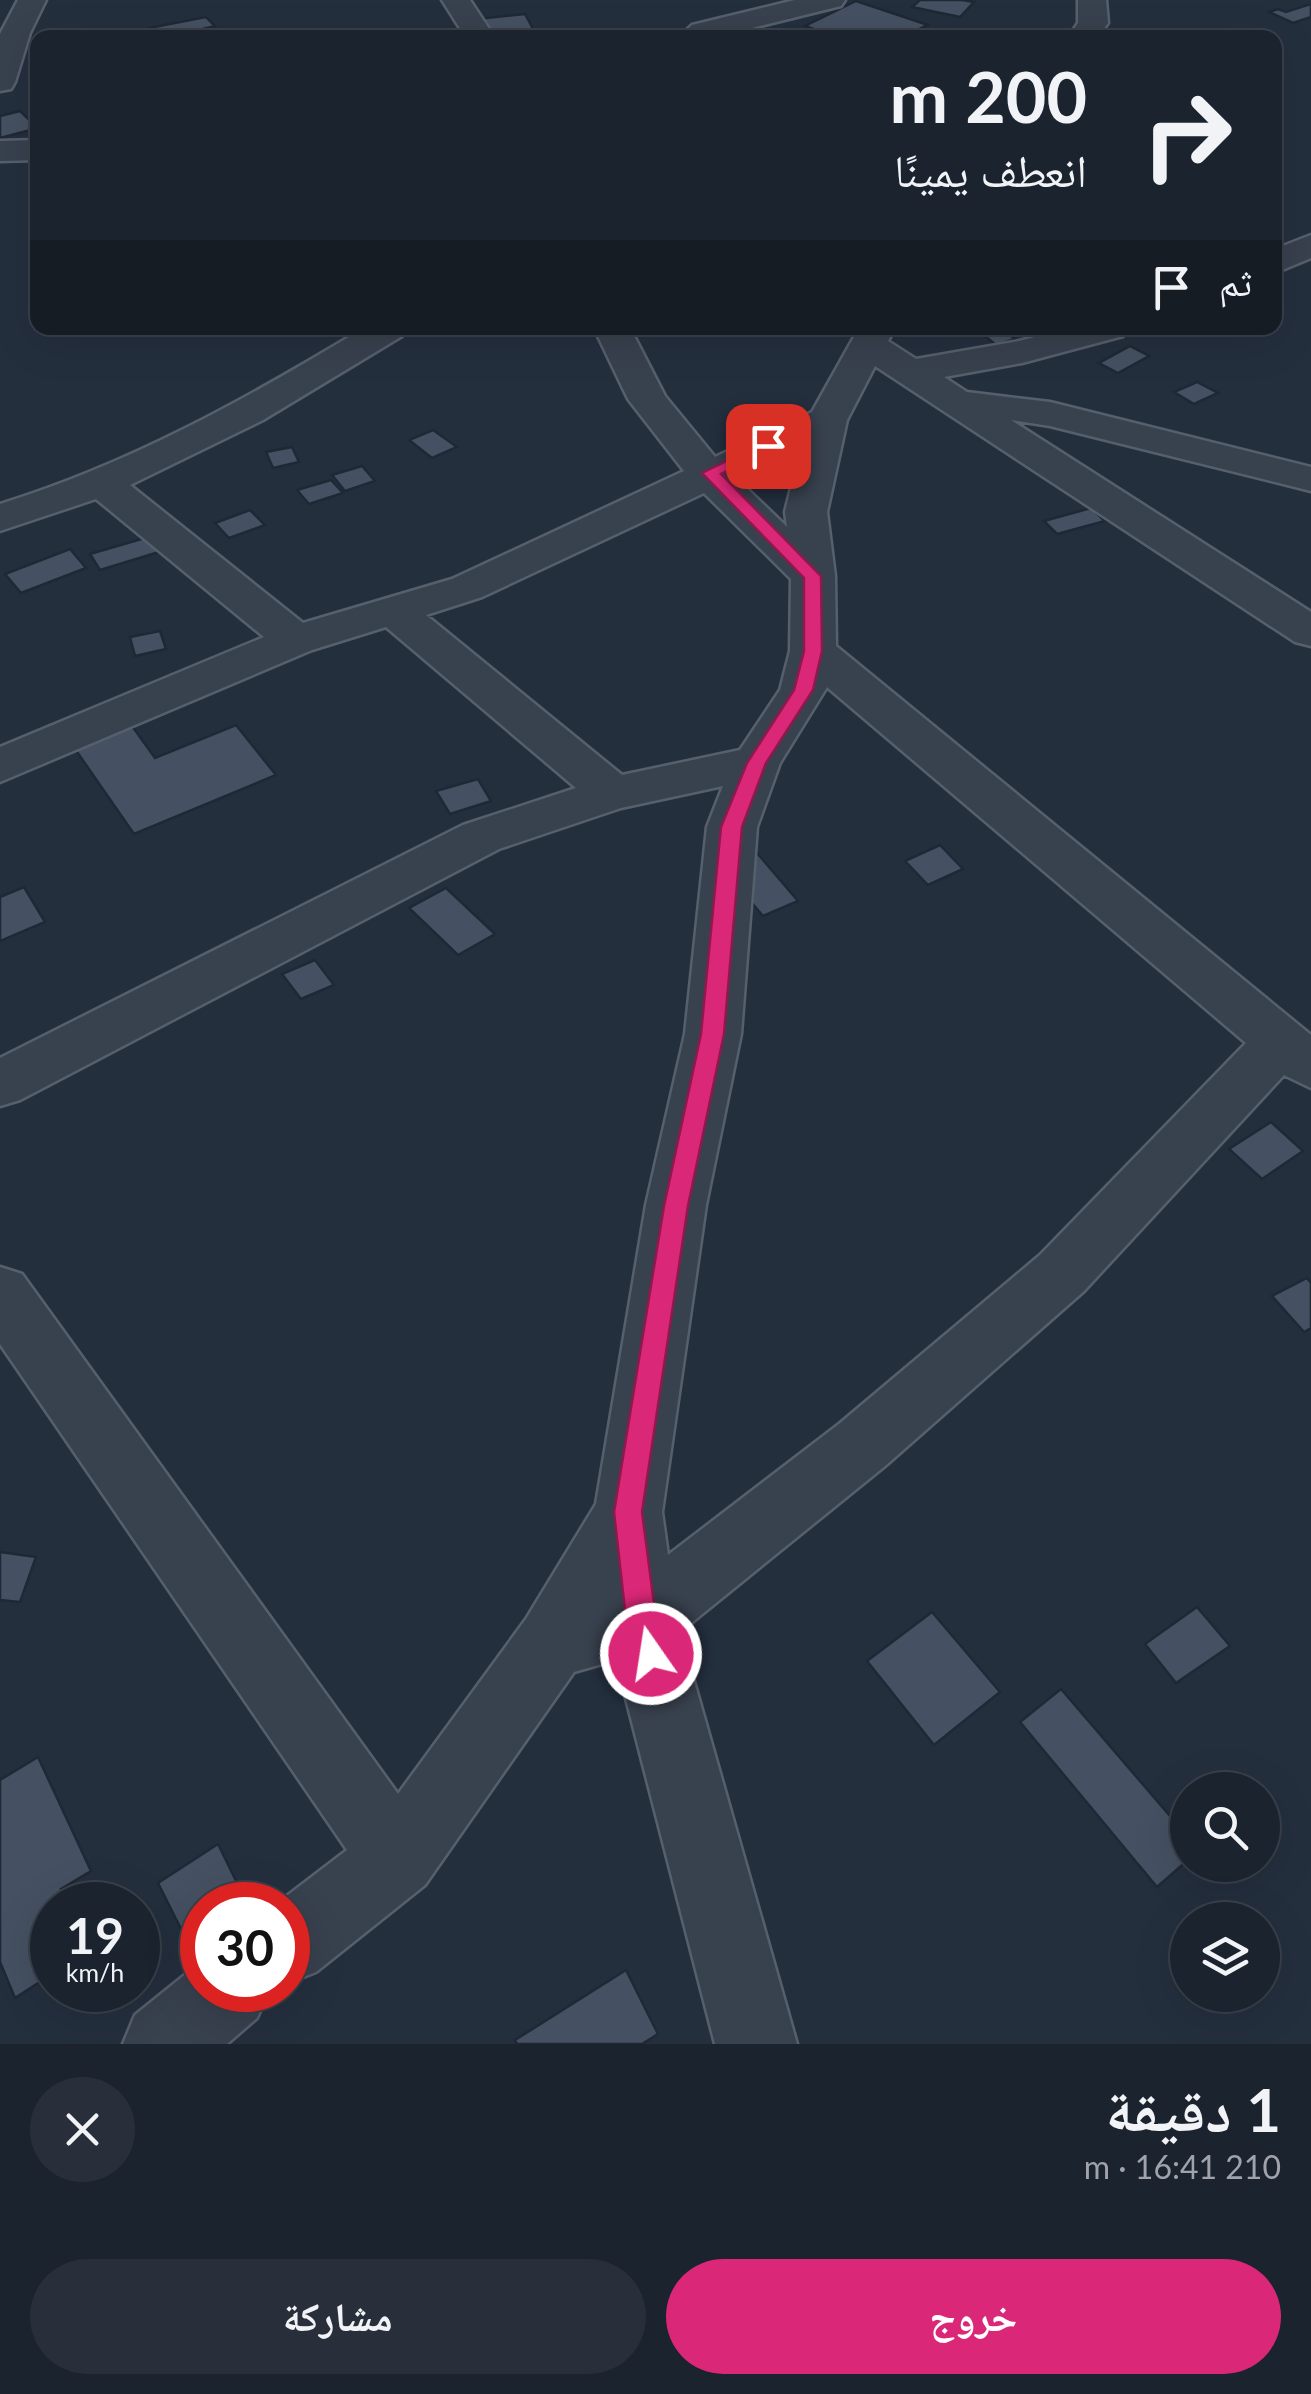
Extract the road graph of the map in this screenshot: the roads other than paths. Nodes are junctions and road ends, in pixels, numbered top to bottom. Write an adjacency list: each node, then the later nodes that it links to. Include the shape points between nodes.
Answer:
1 (16, 0): 6 (street)
2 (32, 0): 11 (street)
3 (456, 0): 7 (street)
4 (831, 0): 8 (street)
5 (1092, 0): 9 (street)
6 (0, 4)
7 (476, 30)
8 (711, 30)
9 (1088, 30)
10 (30, 67): 11 (street)
11 (3, 69)
12 (30, 150): 13 (street)
13 (0, 151)
14 (1311, 246): 15 (street)
15 (1282, 259)
16 (378, 335): 25 (street, via 286,391)
17 (614, 335): 23 (street, via 645,398)
18 (1084, 335): 20 (street)
19 (873, 337): 20 (street); 22 (street)
20 (909, 372): 21 (street)
21 (952, 400): 24 (street, via 1050,414); 29 (street)
22 (827, 420): 23 (street); 27 (street, via 806,512)
23 (710, 473): 27 (street); 28 (street, via 467,588)
24 (1311, 479)
25 (102, 483): 26 (street); 30 (street)
26 (0, 518)
27 (812, 576): 31 (street)
28 (392, 609): 30 (street); 34 (street)
29 (1311, 632)
30 (296, 640): 33 (street)
31 (813, 651): 32 (street, via 803,690); 35 (street)
32 (756, 763): 34 (street); 38 (street, via 732,827 712,1034 676,1206)
33 (0, 766)
34 (613, 793): 36 (street, via 481,838)
35 (1295, 1054): 39 (street, via 1062,1273 862,1445)
36 (0, 1084)
37 (0, 1293): 41 (street)
38 (628, 1512): 39 (street); 40 (street)
39 (641, 1619): 40 (street); 45 (street)
40 (551, 1644): 41 (street)
41 (398, 1858): 42 (street)
42 (310, 1927)
43 (203, 2012): 44 (street)
44 (164, 2044)
45 (756, 2044)

